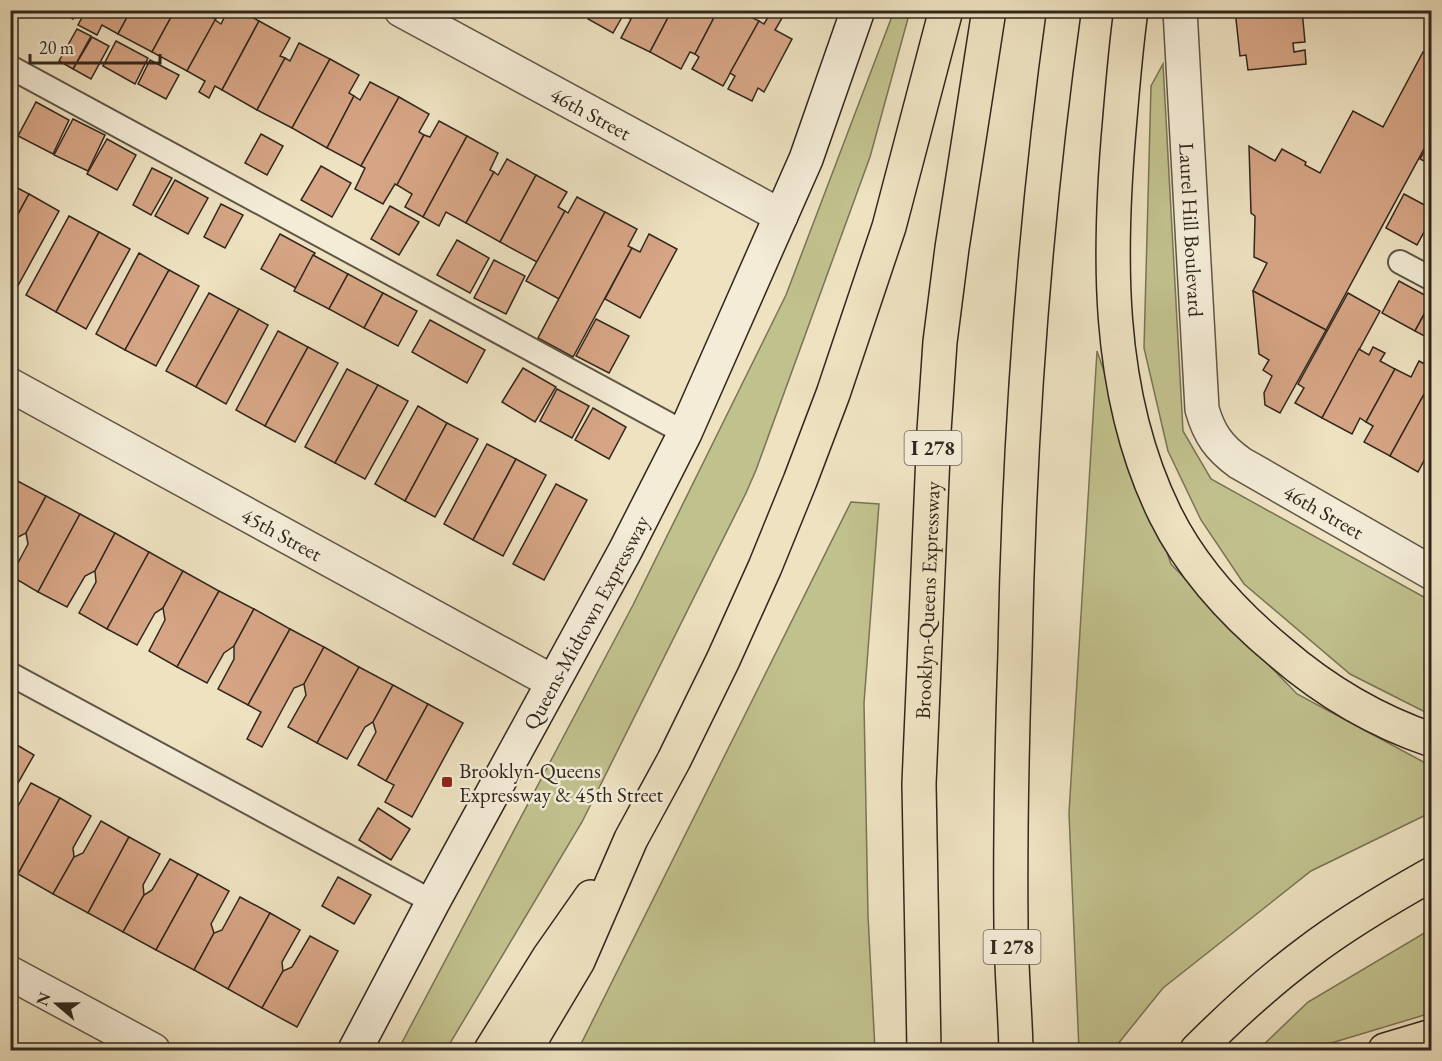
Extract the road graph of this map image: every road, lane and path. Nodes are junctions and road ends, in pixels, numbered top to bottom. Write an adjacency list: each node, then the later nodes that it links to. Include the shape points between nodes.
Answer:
1 (401, 10): 9 (street, 46th Street)
2 (858, 10): 9 (street, via 806,159)
3 (946, 10): 19 (highway, via 889,227 821,427 723,660)
4 (989, 10): 28 (highway, Brooklyn-Queens Expressway / I 278, via 940,342 929,514 919,784)
5 (1064, 10): 29 (highway, I 278, via 1042,183 1023,410 1016,567 1011,927)
6 (1131, 10): 18 (highway, via 1114,191 1115,303 1126,394 1149,476 1185,548 1234,610 1264,639 1346,699 1385,722)
7 (1180, 10): 14 (street, Laurel Hill Boulevard, via 1203,409)
8 (10, 67): 13 (lane)
9 (781, 216): 13 (street, Queens-Midtown Expressway)
10 (1400, 262): 11 (lane)
11 (1431, 279)
12 (10, 385): 17 (street, 45th Street)
13 (685, 433): 17 (street, Queens-Midtown Expressway)
14 (1219, 446): 15 (street, 46th Street, via 1240,463)
15 (1431, 573)
16 (10, 674): 21 (lane)
17 (554, 682): 21 (street, Queens-Midtown Expressway)
18 (1431, 740)
19 (631, 839): 26 (highway, via 549,957); 27 (highway, via 578,961)
20 (1431, 874): 30 (highway, via 1306,953)
21 (433, 902): 25 (street, Queens-Midtown Expressway)
22 (10, 973): 24 (street)
23 (1431, 1036): 31 (highway)
24 (153, 1050)
25 (355, 1050)
26 (491, 1050)
27 (525, 1050)
28 (924, 1050)
29 (1016, 1050)
30 (1197, 1050)
31 (1386, 1050)

